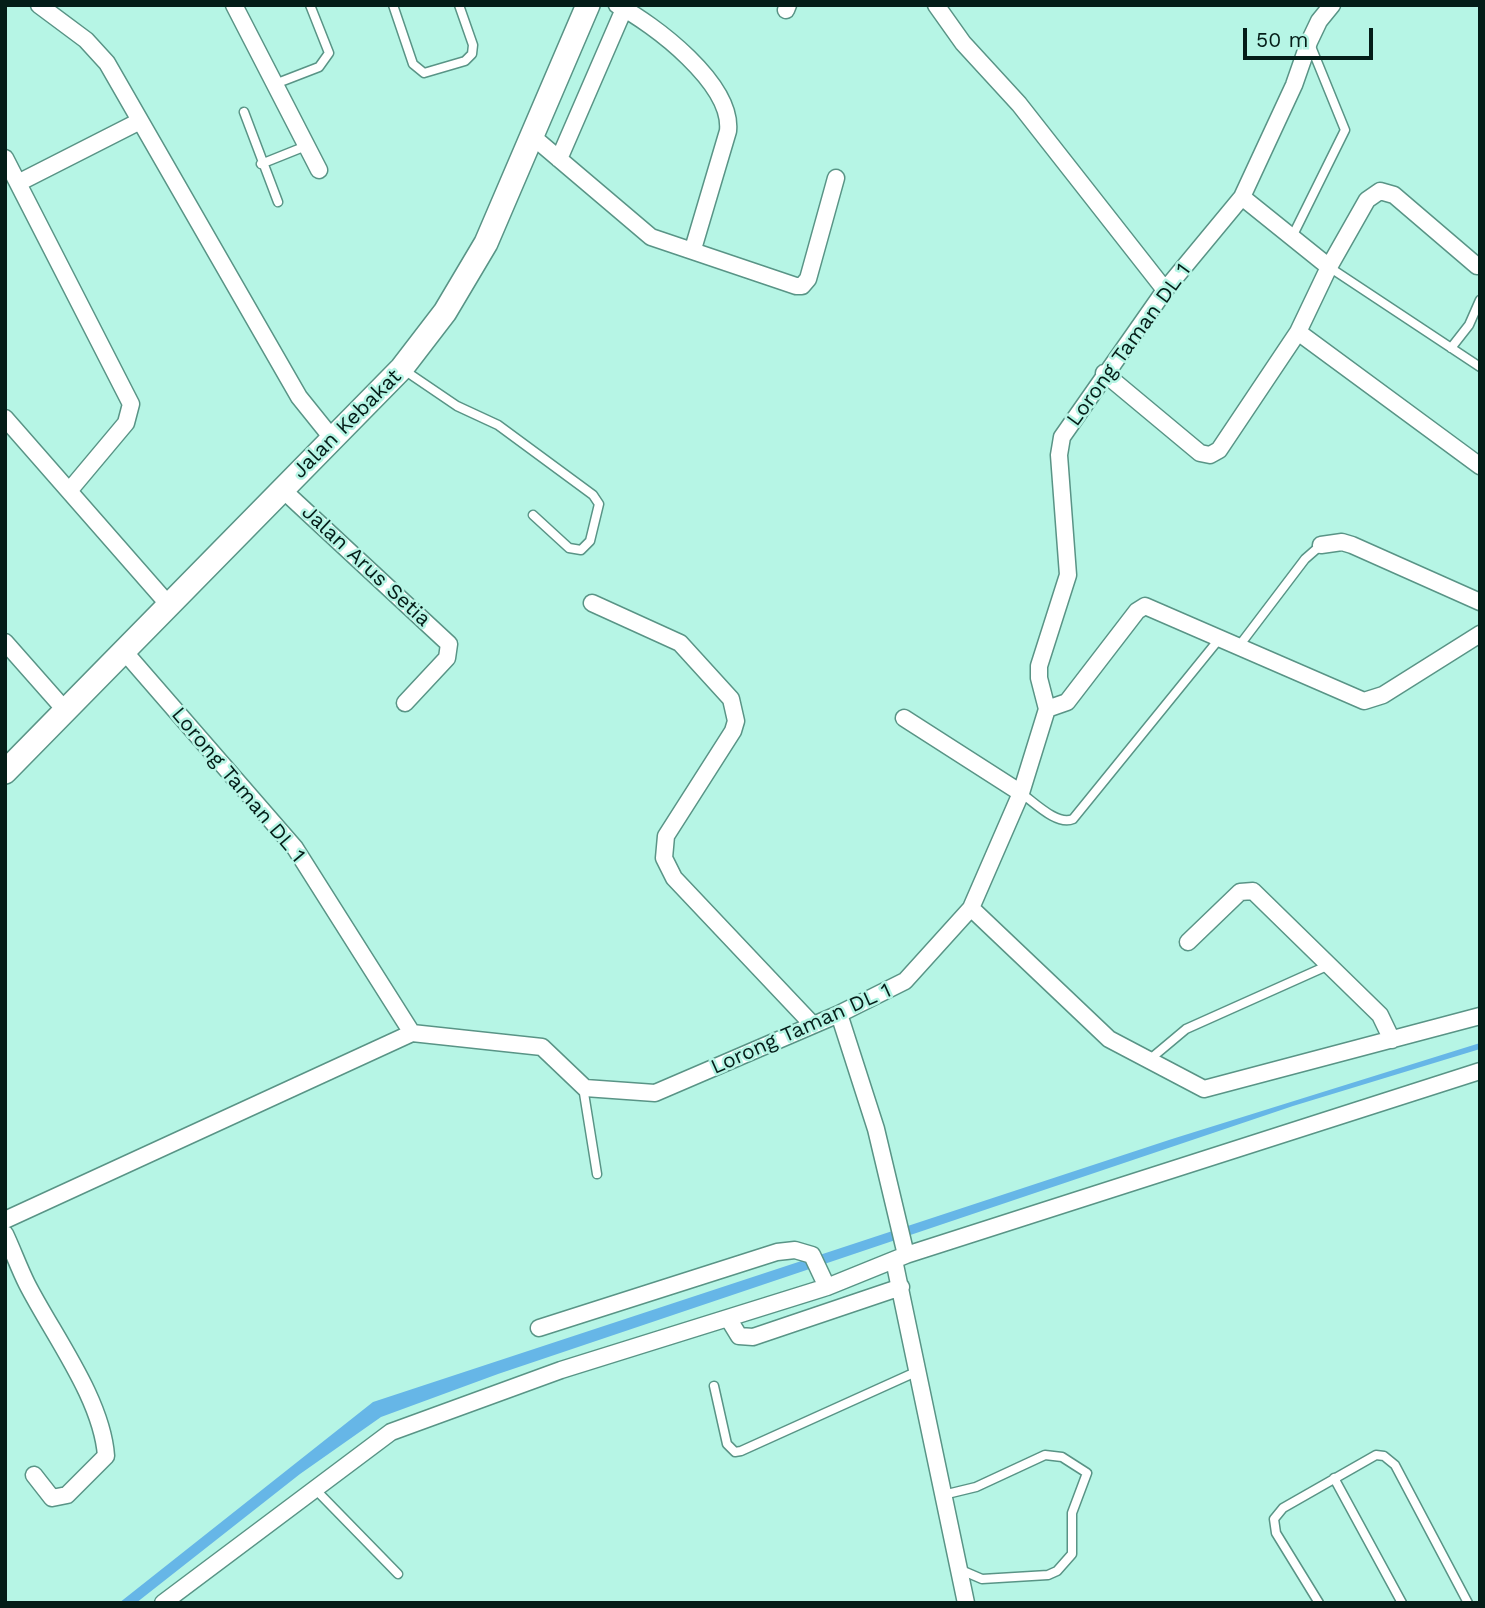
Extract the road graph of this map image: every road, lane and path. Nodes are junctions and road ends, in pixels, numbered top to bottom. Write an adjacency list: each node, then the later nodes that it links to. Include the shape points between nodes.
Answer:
1 (38, 5): 13 (street, via 96,48)
2 (234, 5): 11 (street)
3 (310, 5): 11 (lane, via 329,53 319,67)
4 (393, 5): 5 (lane, via 413,64 424,73 465,61 472,54)
5 (459, 5)
6 (588, 5): 14 (street, Jalan Kebakat)
7 (936, 5): 28 (street)
8 (1332, 5): 10 (street, Lorong Taman DL 1)
9 (620, 7): 17 (street); 25 (street, via 682,51 726,111 728,131)
10 (1309, 42): 22 (street, Lorong Taman DL 1); 24 (lane, via 1345,130)
11 (275, 84): 15 (street)
12 (244, 112): 18 (lane)
13 (140, 121): 21 (street); 36 (street, via 299,397)
14 (532, 136): 17 (street); 33 (street, Jalan Kebakat, via 486,243 444,312)
15 (306, 146): 18 (lane); 19 (street)
16 (5, 158): 21 (street)
17 (559, 159): 25 (street, via 651,237)
18 (261, 164): 23 (lane)
19 (319, 170)
20 (836, 178): 25 (street, via 808,279 802,286)
21 (20, 182): 39 (street, via 131,404 126,423)
22 (1242, 197): 24 (street); 28 (street, Lorong Taman DL 1)
23 (278, 202)
24 (1292, 237): 26 (street)
25 (693, 249)
26 (1329, 267): 27 (street, via 1367,200 1380,191 1394,195); 30 (street); 31 (lane)
27 (1478, 268)
28 (1165, 289): 34 (street, Lorong Taman DL 1)
29 (1480, 300): 31 (lane, via 1469,325)
30 (1298, 332): 34 (street, via 1219,450 1210,455 1200,453); 37 (street)
31 (1451, 348): 32 (lane)
32 (1480, 367)
33 (402, 368): 36 (street, Jalan Kebakat); 40 (lane, via 457,406 498,425 599,504 590,541 581,550 569,548)
34 (1104, 373): 51 (street, Lorong Taman DL 1, via 1062,437 1059,449 1068,575 1039,666)
35 (5, 418): 39 (street)
36 (332, 438): 38 (street, Jalan Kebakat)
37 (1480, 466)
38 (282, 489): 44 (street, Jalan Kebakat); 50 (street, Jalan Arus Setia, via 449,644 447,658)
39 (69, 491): 44 (street)
40 (533, 515)
41 (1321, 545): 42 (street, via 1352,545); 48 (lane, via 1305,559)
42 (1480, 602)
43 (592, 603): 61 (street, via 677,640 732,699 733,732 666,836 664,858 674,878)
44 (168, 604): 49 (street, Jalan Kebakat)
45 (1480, 634): 48 (street, via 1383,695 1364,701)
46 (1220, 638): 48 (street); 51 (street, via 1150,607 1140,608 1067,702); 55 (lane, via 1075,817 1062,821)
47 (5, 642): 52 (street)
48 (1239, 646)
49 (123, 650): 52 (street, Jalan Kebakat); 62 (street, Lorong Taman DL 1, via 295,848)
50 (405, 703)
51 (1048, 709): 55 (street, Lorong Taman DL 1)
52 (65, 710): 54 (street, Jalan Kebakat)
53 (904, 718): 55 (street)
54 (5, 772)
55 (1021, 793): 56 (street, Lorong Taman DL 1)
56 (971, 908): 59 (street, Lorong Taman DL 1, via 908,980); 64 (street, via 1107,1037)
57 (1188, 942): 58 (street, via 1240,892 1253,891)
58 (1329, 965): 63 (street, via 1380,1015); 64 (lane, via 1186,1029)
59 (839, 1014): 61 (street, Lorong Taman DL 1); 70 (street, via 862,1078 896,1212)
60 (1480, 1016): 63 (street)
61 (813, 1025): 66 (street, Lorong Taman DL 1, via 659,1093)
62 (412, 1033): 66 (street, via 542,1047); 68 (street)
63 (1392, 1040): 64 (street, via 1213,1089 1200,1087)
64 (1149, 1060)
65 (1480, 1071): 70 (street)
66 (583, 1087): 67 (lane)
67 (597, 1174)
68 (5, 1220)
69 (5, 1234): 79 (street, via 27,1284 81,1380 105,1443 106,1456 67,1495 52,1498)
70 (901, 1253): 71 (street); 72 (street)
71 (826, 1283): 73 (street); 76 (street, via 812,1255 795,1250 777,1252)
72 (901, 1287): 75 (street); 77 (street)
73 (801, 1295): 74 (street); 75 (street)
74 (728, 1318): 75 (street, via 734,1331 746,1338); 81 (street, via 561,1370 394,1432)
75 (808, 1320)
76 (540, 1328)
77 (918, 1371): 78 (lane, via 735,1452 727,1444); 82 (street)
78 (714, 1387)
79 (34, 1475)
80 (1334, 1478): 87 (lane, via 1283,1508 1274,1519 1276,1533); 88 (lane); 89 (lane, via 1369,1457 1390,1459)
81 (315, 1489): 84 (lane); 85 (street)
82 (943, 1495): 83 (street); 83 (lane, via 976,1487 1045,1455 1062,1457 1087,1473 1072,1513 1072,1554 1057,1570 1048,1575 982,1579)
83 (958, 1568): 86 (street)
84 (398, 1574)
85 (163, 1603)
86 (966, 1603)
87 (1319, 1603)
88 (1402, 1603)
89 (1468, 1603)

